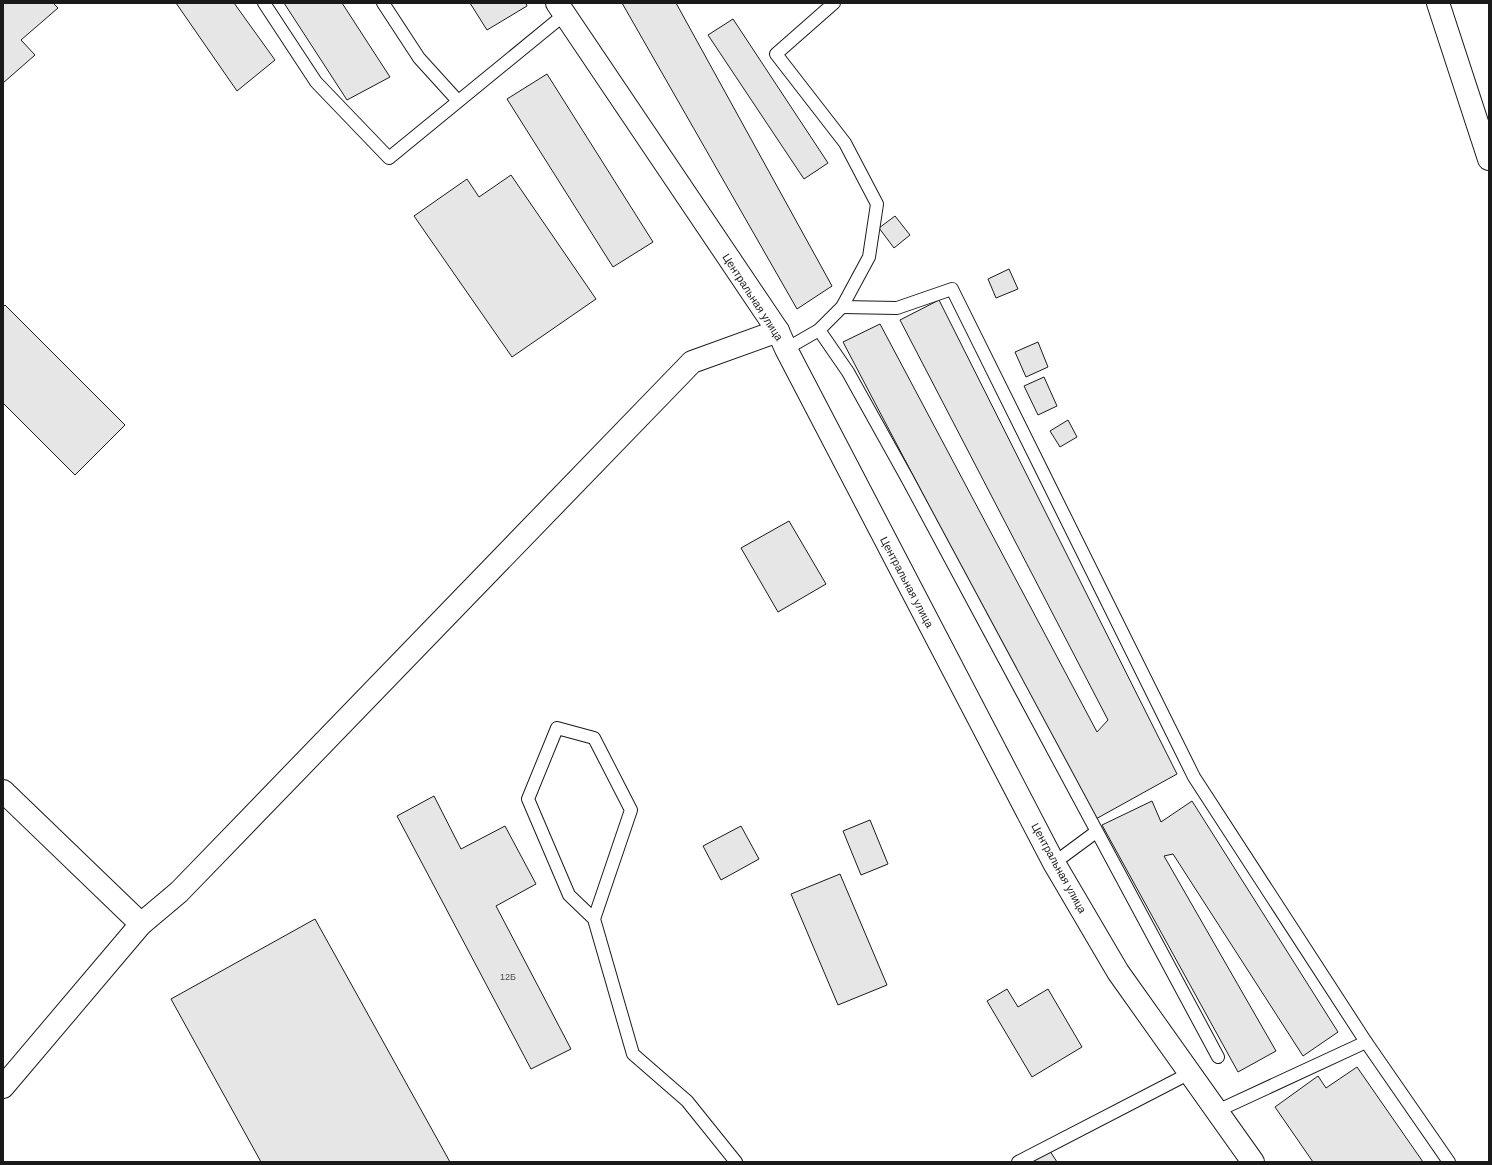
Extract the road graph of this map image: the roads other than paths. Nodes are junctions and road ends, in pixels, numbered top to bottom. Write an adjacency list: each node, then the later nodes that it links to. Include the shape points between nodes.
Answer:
1 (264, 3): 6 (lane, via 316,82 389,158)
2 (383, 3): 6 (lane, via 419,58)
3 (834, 3): 8 (lane, via 776,54 845,143 877,204 869,257)
4 (1438, 3): 7 (street)
5 (561, 9): 6 (lane); 10 (street, Центральная улица)
6 (458, 101)
7 (1489, 159)
8 (842, 307): 9 (lane); 16 (lane, via 897,308 952,289 1194,777)
9 (818, 330): 10 (lane); 12 (lane, via 848,372 907,478)
10 (782, 340): 13 (street, Центральная улица); 15 (street, via 692,362 179,892)
11 (3, 791): 15 (street)
12 (1096, 832): 13 (lane); 17 (lane)
13 (1054, 863): 18 (street, Центральная улица, via 1118,972)
14 (594, 919): 14 (lane, via 631,810 594,738 557,728 528,799 569,895); 21 (lane, via 633,1054 687,1101)
15 (141, 924): 19 (street)
16 (1366, 1042): 20 (lane); 24 (lane)
17 (1218, 1057)
18 (1190, 1073): 20 (street, Центральная улица); 22 (lane)
19 (3, 1087)
20 (1217, 1111): 23 (street, Центральная улица)
21 (736, 1162)
22 (1018, 1162)
23 (1253, 1162)
24 (1450, 1162)

